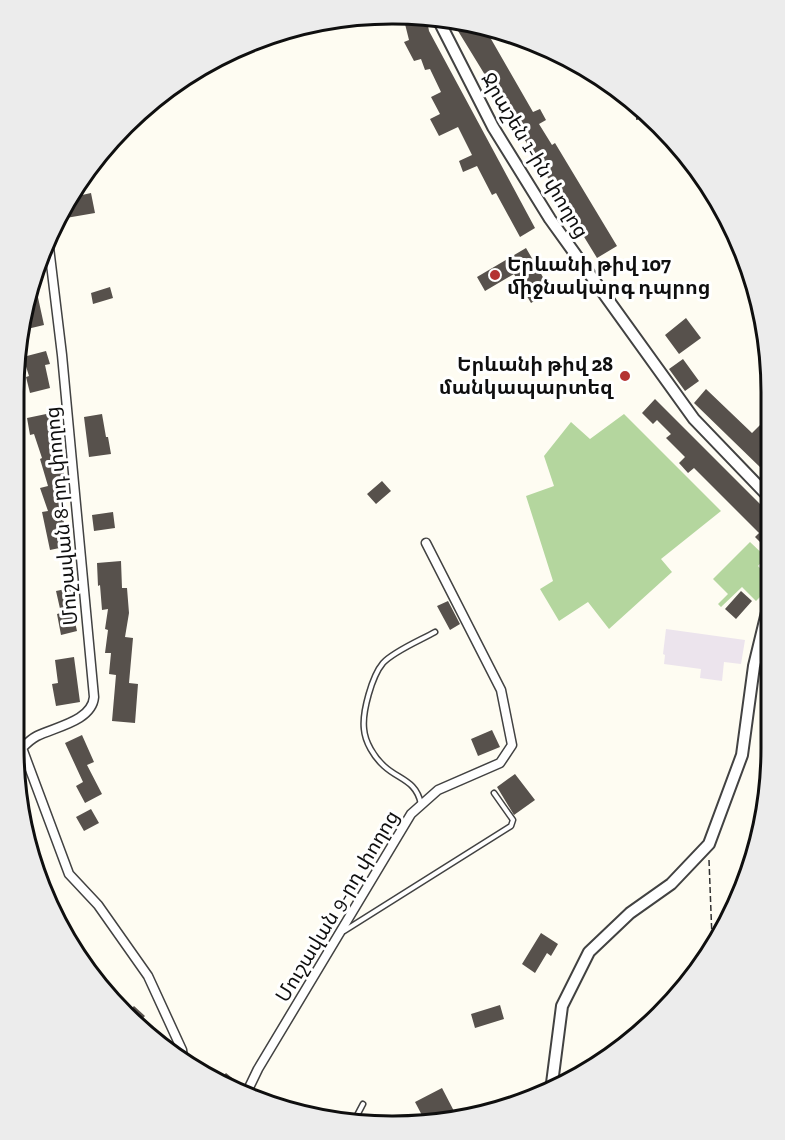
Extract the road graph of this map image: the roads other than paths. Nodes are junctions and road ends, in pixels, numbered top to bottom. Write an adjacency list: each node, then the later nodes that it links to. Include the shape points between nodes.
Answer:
1 (442, 27): 3 (street, Ջրաշեն 1-ին փողոց, via 493,128 550,219 694,419)
2 (50, 256): 7 (street, Մուշավան 8-րդ փողոց, via 94,697 93,705 83,716 34,737)
3 (761, 489)
4 (426, 543): 10 (street, Մուշավան 9-րդ փողոց, via 501,690 512,745 500,763 438,790)
5 (435, 632): 10 (lane, via 384,663 373,682 364,722 367,742 376,756 414,786)
6 (761, 637): 13 (street, via 742,755 709,844 671,884 630,913 589,951 562,1006)
7 (24, 746)
8 (24, 754): 12 (street, via 69,874 98,905 148,976)
9 (494, 793): 11 (lane, via 513,820 511,826)
10 (421, 805): 11 (street, Մուշավան 9-րդ փողոց, via 411,814)
11 (339, 935): 14 (street, Մուշավան 9-րդ փողոց)
12 (178, 1047)
13 (552, 1079)
14 (249, 1087)
15 (363, 1104): 16 (lane)
16 (358, 1114)

